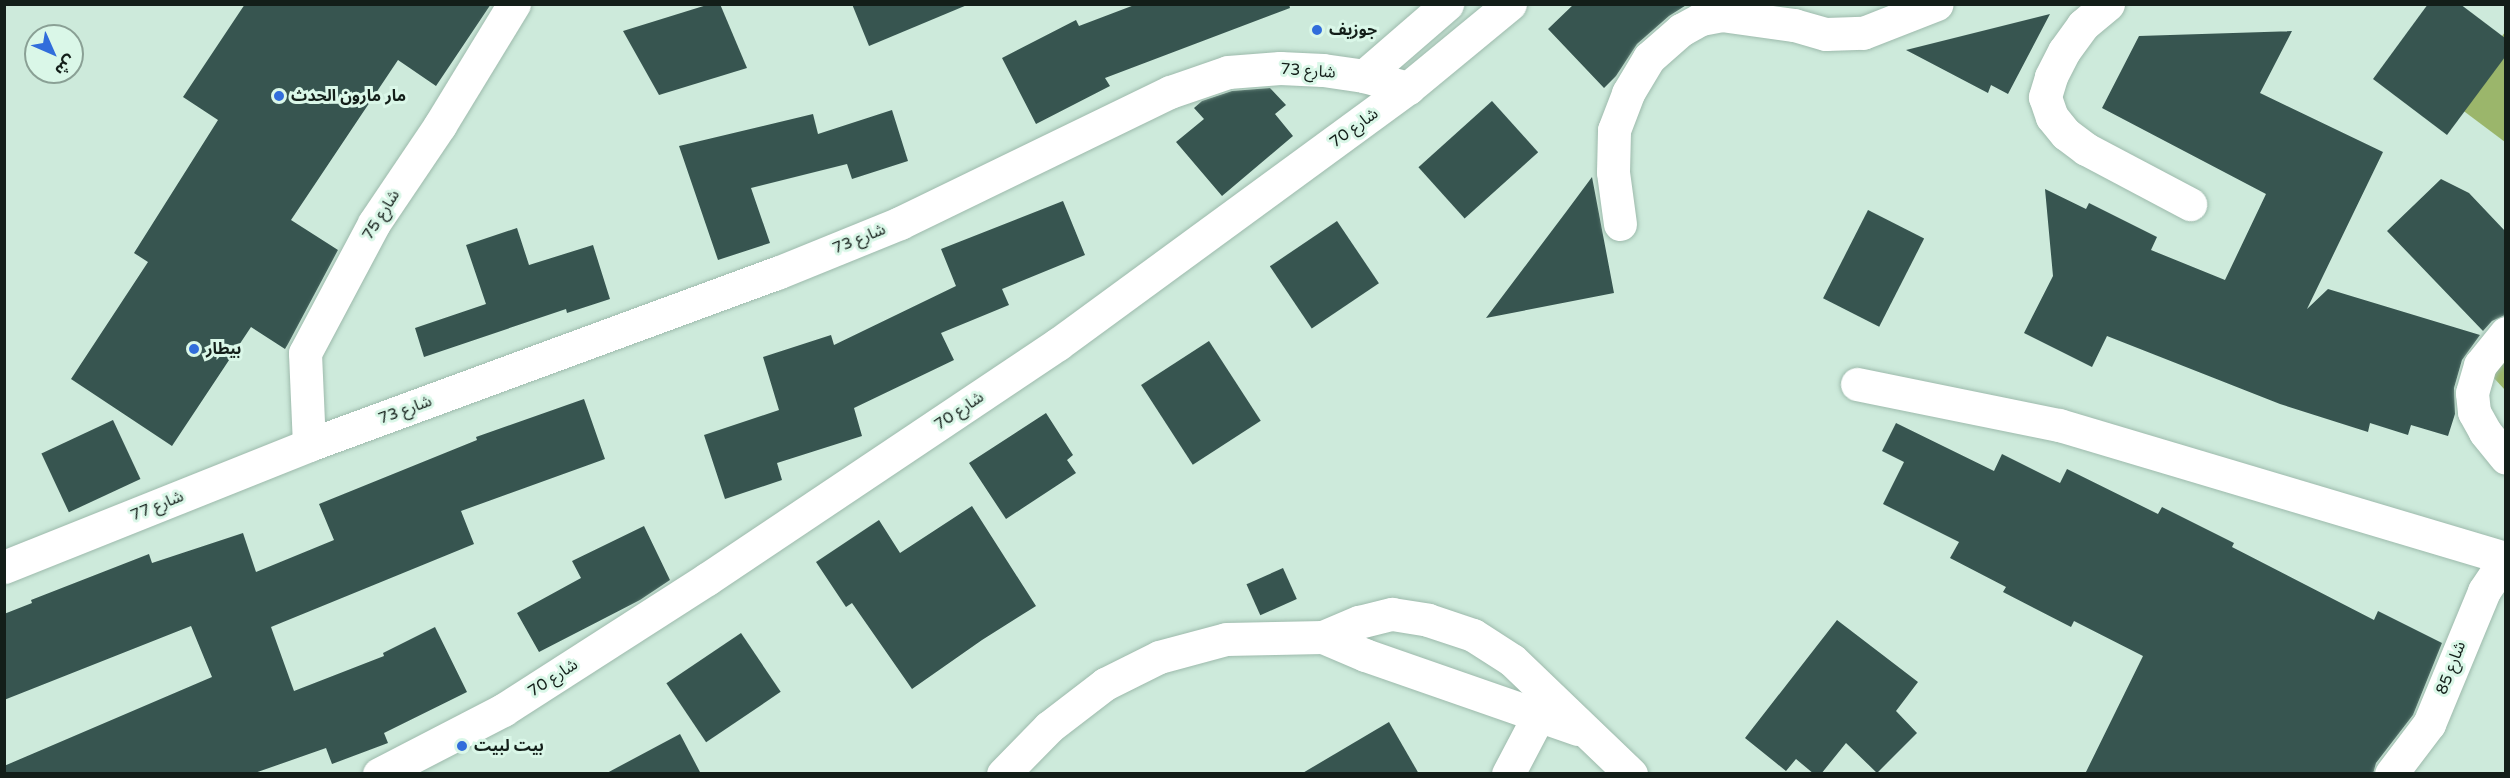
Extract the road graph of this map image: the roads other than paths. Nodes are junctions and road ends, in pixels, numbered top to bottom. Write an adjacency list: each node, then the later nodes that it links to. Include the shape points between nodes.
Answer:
1 (514, 4): 12 (street, شارع 75, via 374,223 305,353)
2 (1447, 4): 6 (street)
3 (1510, 4): 7 (street, شارع 70)
4 (1937, 4): 9 (street, via 1863,33 1826,34 1794,25 1721,15 1701,19 1681,30 1649,58 1628,93 1614,130 1613,172)
5 (2108, 4): 8 (street, via 2083,25 2051,77 2046,97 2052,117 2086,149)
6 (1364, 76): 7 (street, شارع 73); 12 (street, شارع 73, via 1280,68 1228,72 1170,92 900,223 777,273)
7 (1408, 88): 18 (street, شارع 70, via 1058,344 707,579 503,710)
8 (2190, 204)
9 (1620, 224)
10 (2505, 333): 13 (street, via 2480,365 2472,393 2474,412)
11 (1857, 384): 14 (street, via 2058,425)
12 (309, 445): 15 (street, شارع 77)
13 (2505, 458)
14 (2505, 558): 22 (street, شارع 85, via 2484,591 2429,724)
15 (4, 567)
16 (1323, 637): 17 (street, via 1365,655); 17 (street, via 1392,614 1428,620 1473,635 1512,660); 19 (street, via 1226,639 1159,657 1105,684 1049,727)
17 (1543, 705): 20 (street); 21 (street, via 1587,732)
18 (379, 774)
19 (1003, 774)
20 (1508, 774)
21 (1631, 774)
22 (2391, 774)

